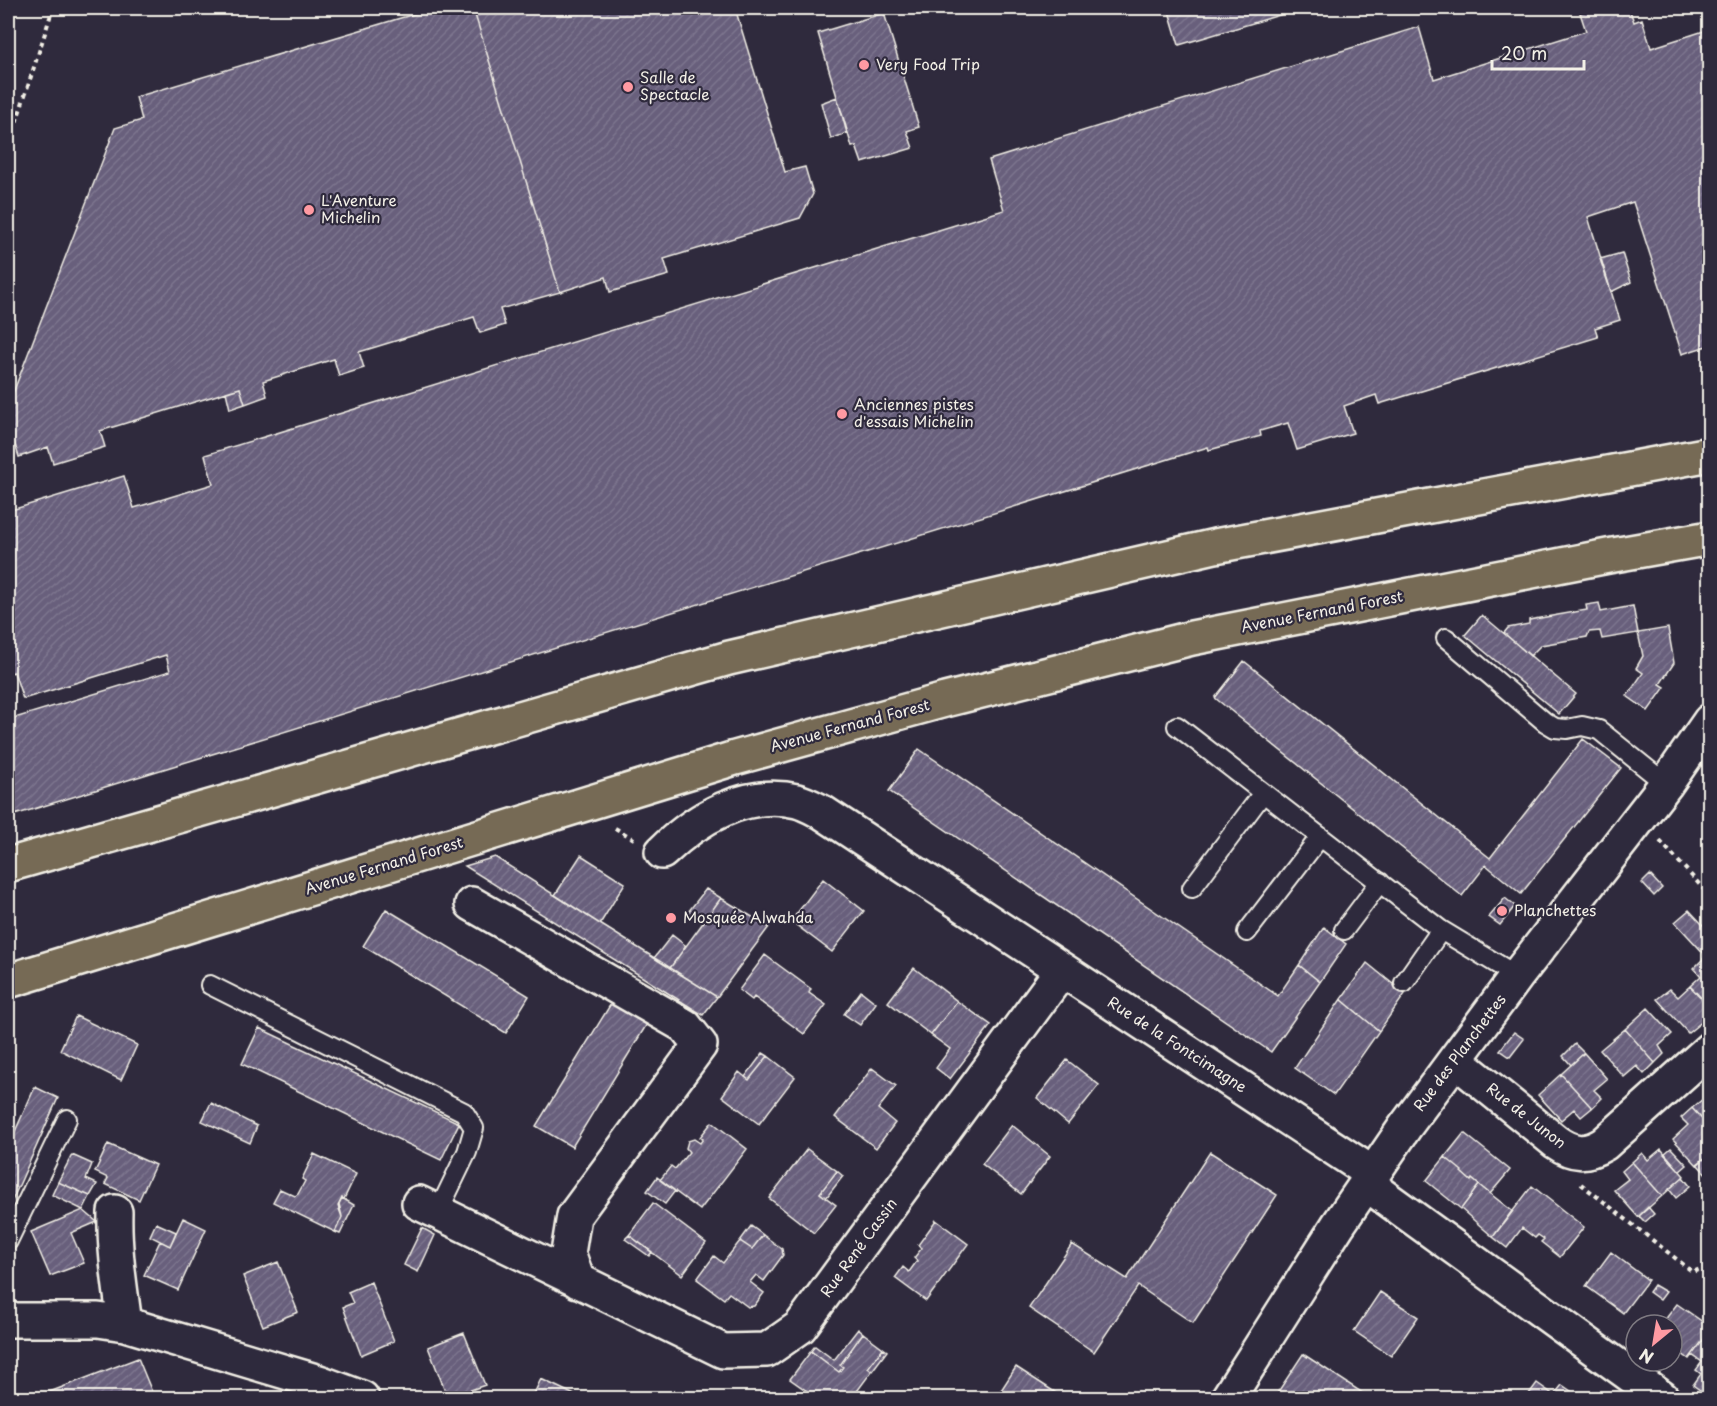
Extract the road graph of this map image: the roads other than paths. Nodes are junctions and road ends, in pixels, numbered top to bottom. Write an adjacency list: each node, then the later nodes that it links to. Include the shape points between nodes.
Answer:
1 (1710, 454): 10 (main road, via 1215,546 729,658)
2 (1710, 538): 19 (main road, Avenue Fernand Forest, via 1192,638 945,700 735,758)
3 (1446, 638): 6 (lane, via 1545,722 1555,728 1582,726 1599,730)
4 (1710, 721): 6 (street, Rue des Planchettes)
5 (1177, 726): 7 (lane)
6 (1666, 784): 18 (street, Rue des Planchettes)
7 (1263, 793): 8 (lane); 12 (lane)
8 (1320, 837): 11 (lane); 16 (lane)
9 (662, 852): 17 (street, Rue de la Fontcimagne, via 696,823 720,810 770,797 798,801 822,812)
10 (8, 865)
11 (1380, 882): 14 (lane); 15 (lane)
12 (1192, 888)
13 (472, 904): 29 (street, via 685,1026 700,1045 574,1216 568,1253)
14 (1344, 930)
15 (1441, 930): 18 (lane); 20 (lane)
16 (1247, 932)
17 (1062, 970): 25 (street, Rue de la Fontcimagne, via 1360,1166); 29 (street, Rue René Cassin, via 800,1327 767,1350 723,1351)
18 (1517, 976): 23 (street, Rue des Planchettes)
19 (8, 981)
20 (1404, 983)
21 (210, 986): 26 (lane, via 464,1112 474,1128 467,1152)
22 (1710, 1049): 23 (street, Rue de Junon, via 1604,1144 1585,1152 1574,1152 1556,1142)
23 (1455, 1060): 25 (street, Rue des Planchettes)
24 (67, 1119): 28 (lane)
25 (1370, 1179): 33 (street, Rue des Planchettes); 34 (street, Rue de la Fontcimagne, via 1379,1193)
26 (428, 1207): 29 (street, Rue René Cassin)
27 (115, 1212): 31 (street, via 114,1238)
28 (8, 1241)
29 (578, 1281)
30 (8, 1320): 31 (street, via 98,1320)
31 (125, 1324): 32 (street)
32 (362, 1398)
33 (1228, 1398)
34 (1662, 1398)

